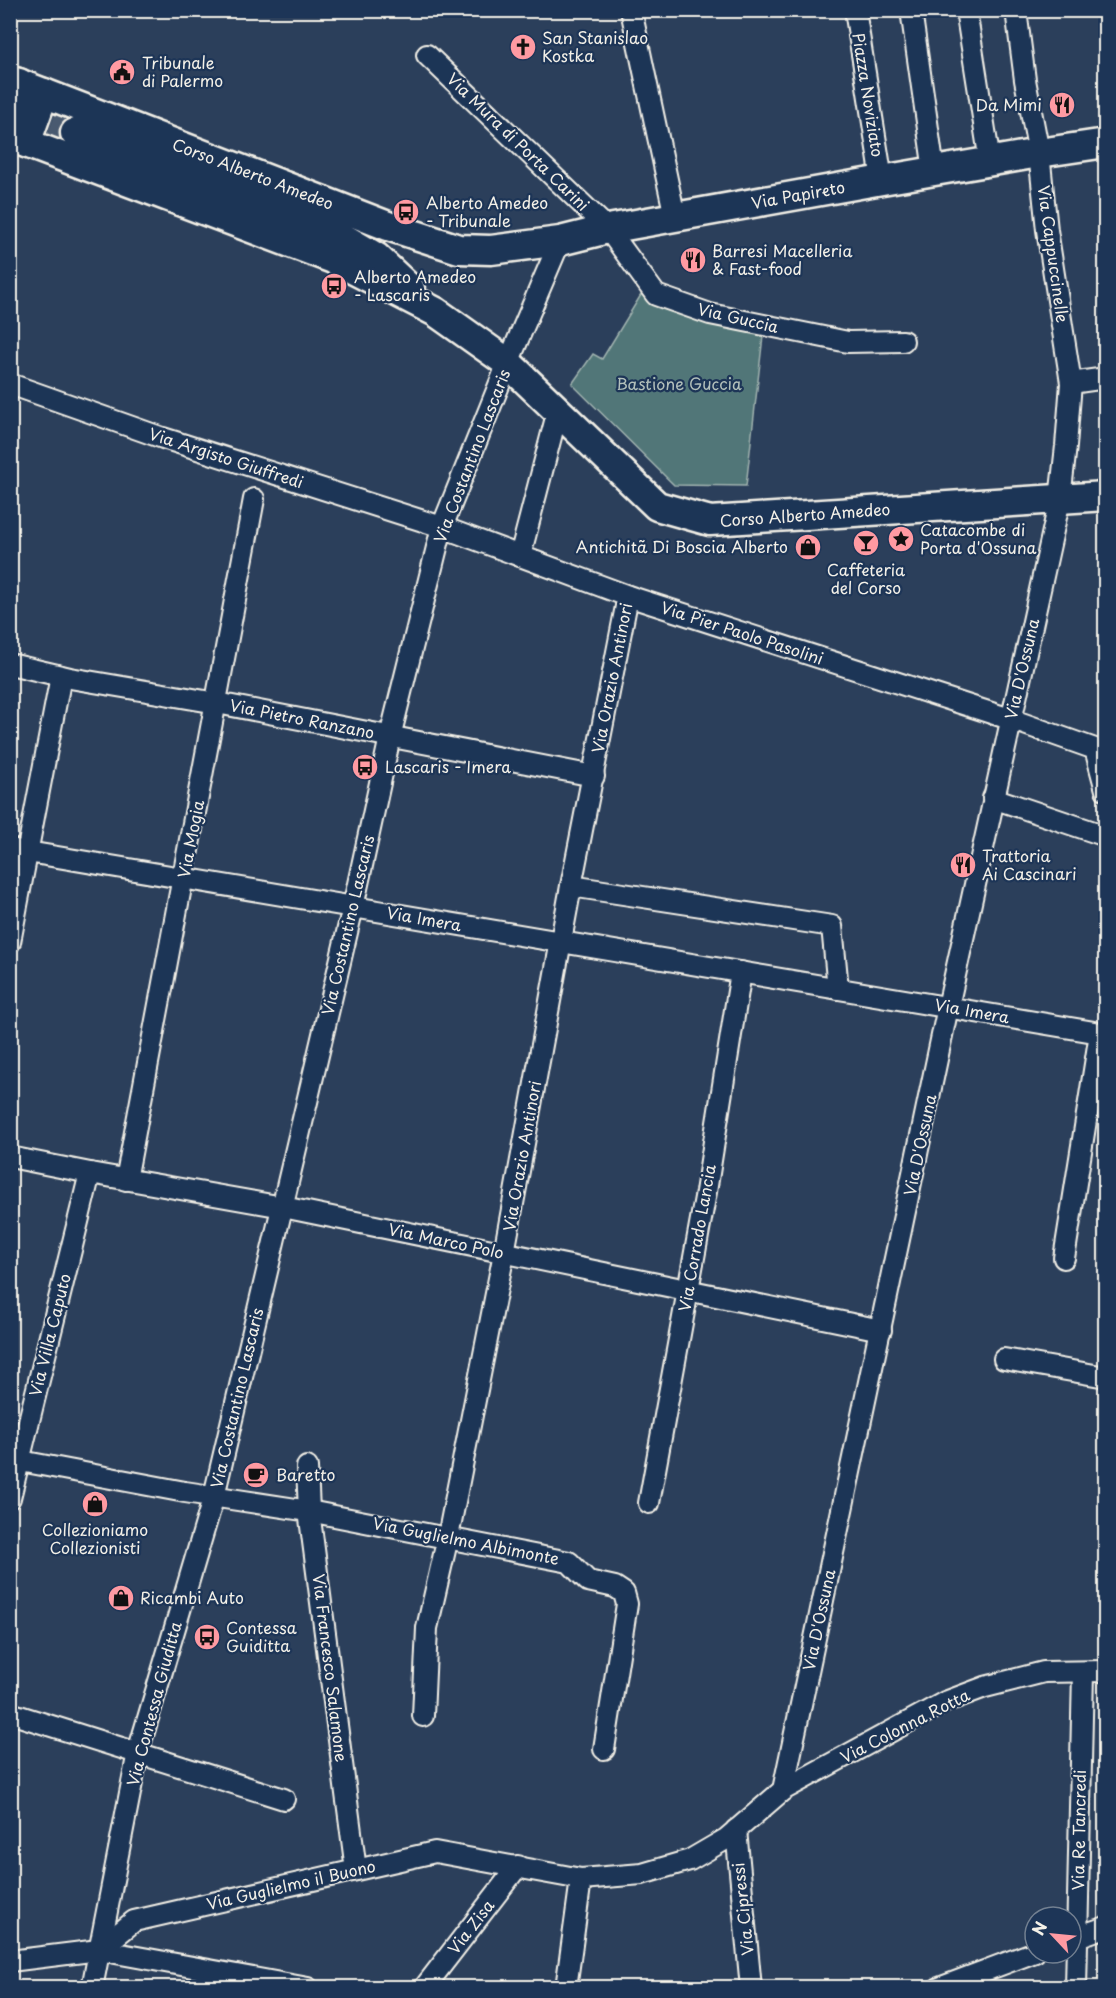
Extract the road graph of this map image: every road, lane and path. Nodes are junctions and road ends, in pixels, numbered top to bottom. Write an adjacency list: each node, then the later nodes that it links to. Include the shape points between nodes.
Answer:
1 (632, 10): 15 (street)
2 (855, 10): 14 (street, Piazza Noviziato)
3 (911, 10): 13 (street)
4 (966, 10): 12 (street)
5 (1017, 10): 11 (street, Via Cappuccinelle)
6 (427, 55): 16 (street, Via Mura di Porta Carini)
7 (21, 91): 9 (street); 18 (street, Corso Alberto Amedeo, via 388,226 459,249)
8 (75, 133): 19 (street, Corso Alberto Amedeo, via 335,233 376,257)
9 (18, 140): 19 (street, Corso Alberto Amedeo, via 333,259)
10 (1106, 143): 11 (street, Via Papireto)
11 (1039, 153): 12 (street, Via Papireto); 23 (street, Via Cappuccinelle)
12 (990, 162): 13 (street, Via Papireto)
13 (934, 171): 14 (street, Via Papireto)
14 (882, 180): 15 (street, Via Papireto)
15 (675, 218): 16 (street, Via Papireto)
16 (608, 230): 17 (street, Via Papireto); 20 (street, Via Guccia, via 656,296 710,314 848,342)
17 (560, 241): 18 (street, Via Papireto); 21 (street, Via Costantino Lascaris)
18 (490, 249)
19 (436, 312): 21 (street, Corso Alberto Amedeo)
20 (903, 341)
21 (508, 363): 25 (street, Corso Alberto Amedeo); 29 (street, Via Costantino Lascaris)
22 (1106, 378): 23 (street)
23 (1071, 382): 28 (street, Via Cappuccinelle)
24 (10, 384): 29 (street, Via Argisto Giuffredi)
25 (558, 410): 28 (street, Corso Alberto Amedeo, via 657,506 710,521); 30 (street)
26 (1106, 496): 28 (street, Corso Alberto Amedeo)
27 (254, 499): 34 (street, Via Mogia)
28 (1060, 499): 35 (street, Via D'Ossuna)
29 (442, 527): 30 (street, Via Pier Paolo Pasolini); 36 (street, Via Costantino Lascaris)
30 (520, 556): 31 (street, Via Pier Paolo Pasolini)
31 (628, 596): 35 (street, Via Pier Paolo Pasolini); 37 (street, Via Orazio Antinori)
32 (10, 664): 33 (street, Via Pietro Ranzano)
33 (61, 676): 34 (street, Via Pietro Ranzano); 41 (street)
34 (217, 703): 36 (street, Via Pietro Ranzano); 42 (street, Via Mogia)
35 (1010, 719): 38 (street, Via Pier Paolo Pasolini, via 1095,749); 39 (street, Via D'Ossuna)
36 (390, 736): 37 (street, Via Pietro Ranzano); 44 (street, Via Costantino Lascaris)
37 (594, 776): 43 (street, Via Orazio Antinori)
38 (1106, 790)
39 (993, 798): 40 (street); 49 (street, Via D'Ossuna)
40 (1106, 836)
41 (19, 850): 42 (street, Via Imera); 45 (street)
42 (184, 878): 44 (street, Via Imera); 53 (street, Via Mogia)
43 (571, 886): 46 (street, Via Orazio Antinori); 48 (street, via 832,926)
44 (353, 907): 46 (street, Via Imera); 54 (street, Via Costantino Lascaris)
45 (10, 942)
46 (561, 942): 47 (street, Via Imera); 55 (street, Via Orazio Antinori)
47 (741, 972): 48 (street, Via Imera); 57 (street, Via Corrado Lancia)
48 (838, 989): 49 (street, Via Imera)
49 (948, 1007): 50 (street, Via Imera); 58 (street, Via D'Ossuna)
50 (1103, 1034): 56 (street)
51 (10, 1156): 52 (street, Via Marco Polo)
52 (90, 1173): 53 (street, Via Marco Polo); 61 (street, Via Villa Caputo)
53 (126, 1180): 54 (street, Via Marco Polo)
54 (283, 1207): 55 (street, Via Marco Polo); 63 (street, Via Costantino Lascaris)
55 (504, 1253): 57 (street, Via Marco Polo); 67 (street, Via Orazio Antinori)
56 (1064, 1258)
57 (688, 1289): 58 (street, Via Marco Polo); 65 (street, Via Corrado Lancia)
58 (881, 1330): 74 (street, Via D'Ossuna)
59 (1004, 1359): 60 (street)
60 (1106, 1377)
61 (14, 1460): 63 (street, Via Guglielmo Albimonte); 64 (street, Via Villa Caputo)
62 (307, 1467): 66 (street, Via Francesco Salamone)
63 (214, 1496): 66 (street, Via Guglielmo Albimonte); 73 (street, Via Contessa Giuditta)
64 (10, 1498)
65 (649, 1503)
66 (309, 1510): 67 (street, Via Guglielmo Albimonte); 78 (street, Via Francesco Salamone)
67 (448, 1537): 71 (street, Via Orazio Antinori, via 427,1628); 72 (street, Via Guglielmo Albimonte, via 569,1562 588,1581 624,1593 627,1604)
68 (1106, 1671): 69 (street, Via Colonna Rotta)
69 (1083, 1672): 74 (street, Via Colonna Rotta, via 1044,1672 945,1702); 80 (street, Via Re Tancredi)
70 (10, 1713): 73 (street)
71 (423, 1716)
72 (604, 1749)
73 (138, 1752): 75 (street); 83 (street, Via Contessa Giuditta)
74 (783, 1790): 76 (street, Via Colonna Rotta)
75 (284, 1799)
76 (735, 1830): 79 (street, Via Guglielmo il Buono, via 690,1860 642,1874); 91 (street, Via Cipressi)
77 (518, 1866): 78 (street, Via Guglielmo il Buono, via 435,1852); 79 (street, Via Guglielmo il Buono); 89 (street, Via Zisa)
78 (356, 1870): 83 (street, Via Guglielmo il Buono, via 134,1921)
79 (581, 1879): 90 (street)
80 (1075, 1905)
81 (1106, 1927): 82 (street)
82 (1083, 1935)
83 (99, 1950): 85 (street); 87 (street, Via Contessa Giuditta); 88 (street)
84 (1023, 1956): 92 (street)
85 (10, 1961)
86 (1075, 1965): 93 (street, Via Re Tancredi)
87 (92, 1988)
88 (308, 1988)
89 (424, 1988)
90 (566, 1988)
91 (751, 1988)
92 (939, 1988)
93 (1076, 1988)

